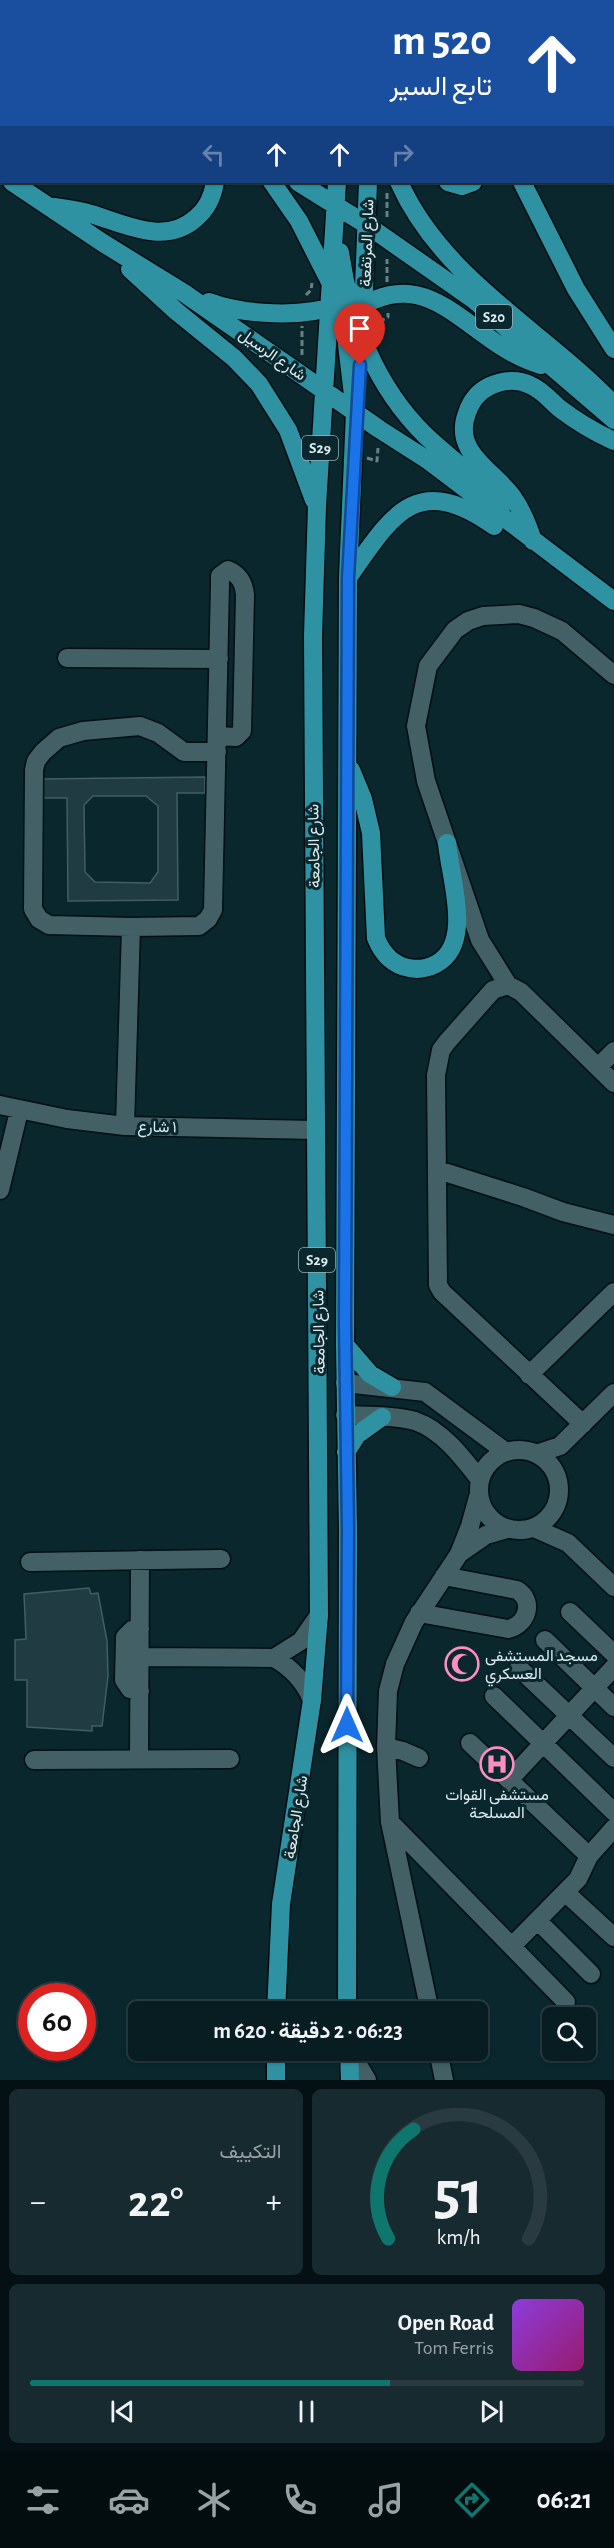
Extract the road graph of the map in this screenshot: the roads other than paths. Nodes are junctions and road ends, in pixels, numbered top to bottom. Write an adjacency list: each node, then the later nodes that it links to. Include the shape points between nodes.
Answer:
1 (14, 183): 12 (main road, شارع الرسيل)
2 (214, 183): 12 (main road, via 200,214 183,227 162,232)
3 (273, 183): 15 (main road, via 299,221)
4 (300, 183): 11 (main road, S20)
5 (337, 183): 11 (main road, شارع المرتفعة)
6 (368, 183): 13 (main road, شارع المرتفعة / S29)
7 (400, 183): 22 (main road, via 416,214 450,257)
8 (452, 183): 9 (main road)
9 (470, 183)
10 (523, 183): 19 (main road, via 576,289)
11 (337, 205): 13 (main road, S20); 15 (main road, شارع المرتفعة); 17 (main road, via 339,247)
12 (50, 207): 14 (main road, شارع الرسيل)
13 (367, 225): 17 (main road, شارع المرتفعة / S29); 20 (main road, S20, via 474,300)
14 (103, 243): 16 (main road, شارع الرسيل); 26 (main road, via 259,384 288,430)
15 (321, 280): 17 (main road)
16 (184, 292): 17 (main road, via 229,309 270,313); 21 (main road, شارع الرسيل)
17 (349, 305): 18 (main road, شارع المرتفعة / S29); 20 (main road, via 387,295 431,299 506,349); 21 (main road, S29, via 327,335); 23 (main road)
18 (369, 338): 23 (main road, شارع المرتفعة / S29); 27 (main road, via 386,384 411,420 494,497)
19 (614, 349)
20 (554, 368): 24 (main road, S20)
21 (324, 390): 23 (main road, شارع الرسيل); 26 (main road, S29)
22 (614, 405)
23 (356, 412): 27 (main road, شارع الرسيل, via 429,461); 29 (main road, S29)
24 (614, 420)
25 (614, 441): 28 (main road, via 585,426 540,390 521,382 501,382 475,398 466,416 467,446 478,463 513,498)
26 (317, 506): 46 (main road, شارع الجامعة / S29, via 312,755)
27 (509, 523): 28 (main road, شارع الرسيل)
28 (533, 541): 30 (main road, شارع الرسيل)
29 (348, 578): 30 (main road, via 383,529 400,513 419,503 440,500 481,516 545,561); 36 (main road, شارع الجامعة / S29)
30 (585, 579): 31 (main road, شارع الرسيل)
31 (614, 601)
32 (67, 658): 33 (street)
33 (219, 659): 35 (street); 35 (street, via 220,576 228,570 238,576 245,595 243,727 236,737)
34 (614, 675): 37 (street, via 562,632 534,618 519,614 483,616 454,630 428,666 416,726 426,781)
35 (217, 744): 38 (street, via 213,910 199,926); 38 (street, via 184,752 149,729 131,726 59,738 36,761 32,782 33,909 48,925)
36 (348, 762): 37 (main road, via 371,833 376,938 384,954 398,965 415,969 432,966 447,956 456,941 457,913); 51 (main road, شارع الجامعة / S29)
37 (447, 843): 39 (street, via 480,940)
38 (131, 927): 45 (street)
39 (507, 985): 41 (street, via 521,992); 47 (street, via 493,990 441,1050 436,1075)
40 (614, 1050): 41 (street)
41 (598, 1067): 42 (street)
42 (614, 1083)
43 (0, 1105): 44 (street, ١ شارع)
44 (19, 1111): 45 (street, ١ شارع); 48 (street)
45 (125, 1126): 46 (street, ١ شارع)
46 (315, 1130): 81 (main road, شارع الجامعة / S29)
47 (438, 1170): 49 (street); 52 (street, via 438,1285)
48 (0, 1190)
49 (614, 1225)
50 (614, 1292): 52 (street)
51 (345, 1345): 53 (main road, شارع الجامعة / S29); 54 (main road, via 365,1370)
52 (529, 1375): 59 (street)
53 (345, 1383): 54 (street); 57 (main road, شارع الجامعة / S29)
54 (392, 1387): 56 (street, via 425,1392)
55 (614, 1393): 59 (street)
56 (446, 1406): 60 (street); 61 (street)
57 (345, 1415): 58 (street); 63 (main road, شارع الجامعة / S29)
58 (382, 1417): 60 (street, via 415,1421); 63 (main road, via 357,1435)
59 (583, 1424): 62 (street)
60 (433, 1431): 66 (street)
61 (484, 1436): 64 (street); 66 (street)
62 (570, 1437): 65 (street); 67 (street, via 560,1456)
63 (346, 1452): 114 (main road, شارع الجامعة / S29)
64 (506, 1452): 65 (street, via 523,1450); 68 (street, via 492,1460)
65 (536, 1454): 67 (street, via 547,1461)
66 (462, 1458): 68 (street)
67 (557, 1478): 69 (street)
68 (479, 1488): 71 (street, via 491,1520); 73 (street)
69 (556, 1505): 70 (street); 72 (street)
70 (534, 1528): 71 (street); 72 (street)
71 (507, 1529): 73 (street, via 486,1535)
72 (568, 1543): 78 (street)
73 (459, 1554): 77 (street)
74 (221, 1559): 75 (street)
75 (140, 1560): 76 (street); 82 (street)
76 (30, 1562)
77 (444, 1576): 80 (street); 80 (street, via 517,1590 527,1602 524,1620 508,1629)
78 (614, 1587)
79 (570, 1612): 84 (street)
80 (419, 1613): 97 (street, via 390,1677)
81 (319, 1615): 86 (street, via 301,1641); 92 (main road, شارع الجامعة / S29)
82 (140, 1629): 85 (street); 90 (street, via 125,1636 124,1680 130,1689)
83 (545, 1640): 89 (street)
84 (614, 1654)
85 (140, 1658): 86 (street); 90 (street)
86 (274, 1658): 92 (street, via 293,1671)
87 (614, 1667): 89 (street)
88 (519, 1668): 94 (street)
89 (594, 1689): 93 (street); 94 (street)
90 (140, 1691): 100 (street)
91 (494, 1696): 96 (street)
92 (312, 1700): 113 (main road, شارع الجامعة / S29, via 281,1904)
93 (614, 1707)
94 (569, 1716): 96 (street); 99 (street)
95 (470, 1743): 103 (street)
96 (543, 1744): 103 (street); 104 (street)
97 (386, 1747): 98 (street); 105 (street)
98 (419, 1758)
99 (614, 1758)
100 (139, 1759): 101 (street); 102 (street)
101 (230, 1759)
102 (34, 1760)
103 (510, 1779): 107 (street)
104 (614, 1812)
105 (390, 1821): 111 (street); 115 (street)
106 (614, 1828): 107 (street)
107 (589, 1856): 108 (street, via 582,1874)
108 (565, 1892): 109 (street); 110 (street)
109 (538, 1921): 111 (street); 112 (street)
110 (614, 1937)
111 (513, 1945): 116 (street)
112 (591, 1974)
113 (277, 2001)
114 (347, 2001)
115 (428, 2001)
116 (566, 2002)
117 (276, 2061): 121 (main road)
118 (349, 2061): 122 (main road)
119 (356, 2061): 123 (street)
120 (440, 2061): 124 (street)
121 (276, 2080)
122 (350, 2080)
123 (367, 2080)
124 (444, 2080)

